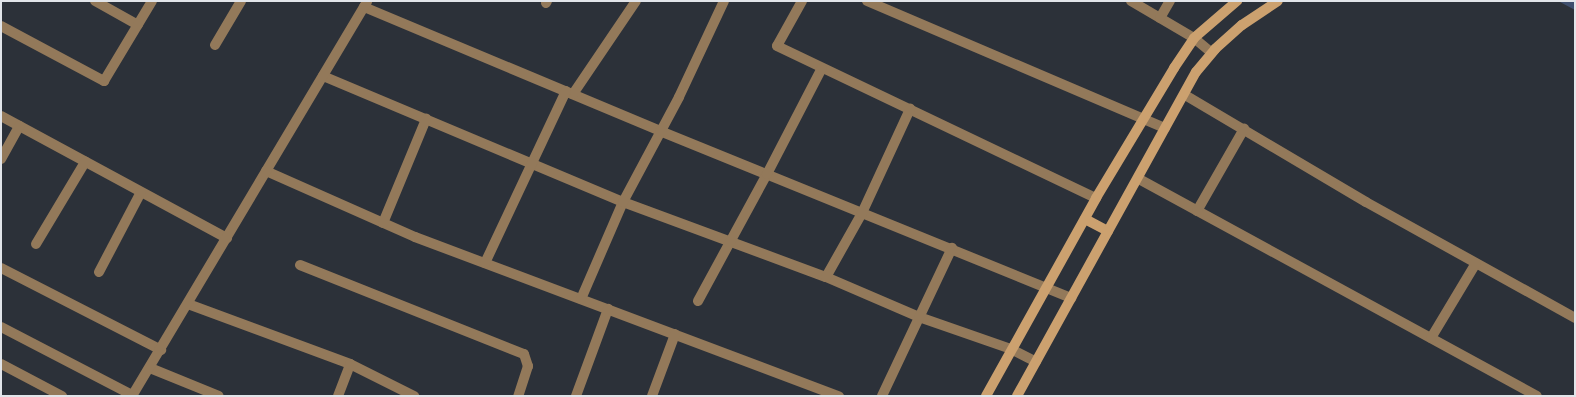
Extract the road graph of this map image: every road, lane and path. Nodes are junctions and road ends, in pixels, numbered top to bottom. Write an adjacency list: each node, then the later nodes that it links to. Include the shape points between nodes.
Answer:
1 (96, 1): 14 (street)
2 (152, 1): 14 (street)
3 (242, 1): 17 (street)
4 (636, 1): 21 (street)
5 (724, 1): 30 (street)
6 (802, 1): 19 (street, via 777,46)
7 (867, 1): 25 (street)
8 (1131, 1): 13 (street)
9 (1170, 1): 13 (street)
10 (1237, 1): 16 (main road)
11 (1278, 1): 18 (main road, via 1242,25)
12 (366, 4): 20 (street); 21 (street)
13 (1160, 18): 16 (street)
14 (138, 25): 15 (street, via 104,81)
15 (1, 26)
16 (1194, 38): 18 (street); 25 (main road)
17 (215, 45)
18 (1212, 53): 22 (main road, via 1196,72)
19 (822, 68): 23 (street); 35 (street)
20 (323, 76): 26 (street); 34 (street)
21 (569, 93): 30 (street); 33 (street)
22 (1185, 95): 28 (main road); 29 (street)
23 (910, 109): 38 (street); 41 (street)
24 (1, 116): 27 (street)
25 (1145, 118): 28 (street); 38 (main road)
26 (426, 119): 33 (street); 43 (street)
27 (19, 126): 31 (street); 32 (street)
28 (1165, 128): 36 (main road)
29 (1244, 129): 40 (street); 50 (street)
30 (660, 131): 35 (street); 39 (street)
31 (1, 160)
32 (85, 162): 37 (street); 47 (street)
33 (531, 163): 39 (street); 49 (street)
34 (266, 171): 43 (street); 45 (street)
35 (767, 174): 41 (street); 46 (street)
36 (1139, 179): 40 (street); 44 (main road)
37 (141, 192): 45 (street); 53 (street)
38 (1096, 198): 42 (main road)
39 (623, 202): 46 (street); 57 (street)
40 (1197, 211): 65 (street)
41 (862, 213): 48 (street); 54 (street)
42 (1085, 219): 44 (main road); 55 (main road)
43 (383, 223): 49 (street)
44 (1108, 231): 56 (main road)
45 (227, 238): 59 (street)
46 (731, 242): 54 (street); 58 (street)
47 (36, 244)
48 (952, 248): 55 (street); 61 (street)
49 (485, 263): 57 (street)
50 (1476, 263): 62 (street); 65 (street)
51 (300, 266): 77 (street, via 524,354 528,366)
52 (1, 268): 67 (street)
53 (99, 272)
54 (826, 277): 61 (street)
55 (1046, 286): 56 (street); 66 (main road)
56 (1071, 298): 68 (main road)
57 (581, 299): 60 (street)
58 (698, 301)
59 (188, 304): 67 (street); 70 (street)
60 (608, 309): 64 (street); 78 (street)
61 (919, 317): 66 (street); 81 (street)
62 (1575, 318)
63 (1, 327): 73 (street)
64 (675, 334): 79 (street); 80 (street)
65 (1431, 338): 84 (street)
66 (1011, 349): 68 (street); 82 (main road)
67 (160, 350): 71 (street)
68 (1036, 362): 83 (main road)
69 (1, 364): 72 (street)
70 (350, 364): 75 (street); 76 (street)
71 (150, 368): 73 (street); 74 (street)
72 (62, 396)
73 (132, 396)
74 (219, 396)
75 (338, 396)
76 (414, 396)
77 (518, 396)
78 (576, 396)
79 (652, 396)
80 (839, 396)
81 (882, 396)
82 (986, 396)
83 (1017, 396)
84 (1537, 396)

